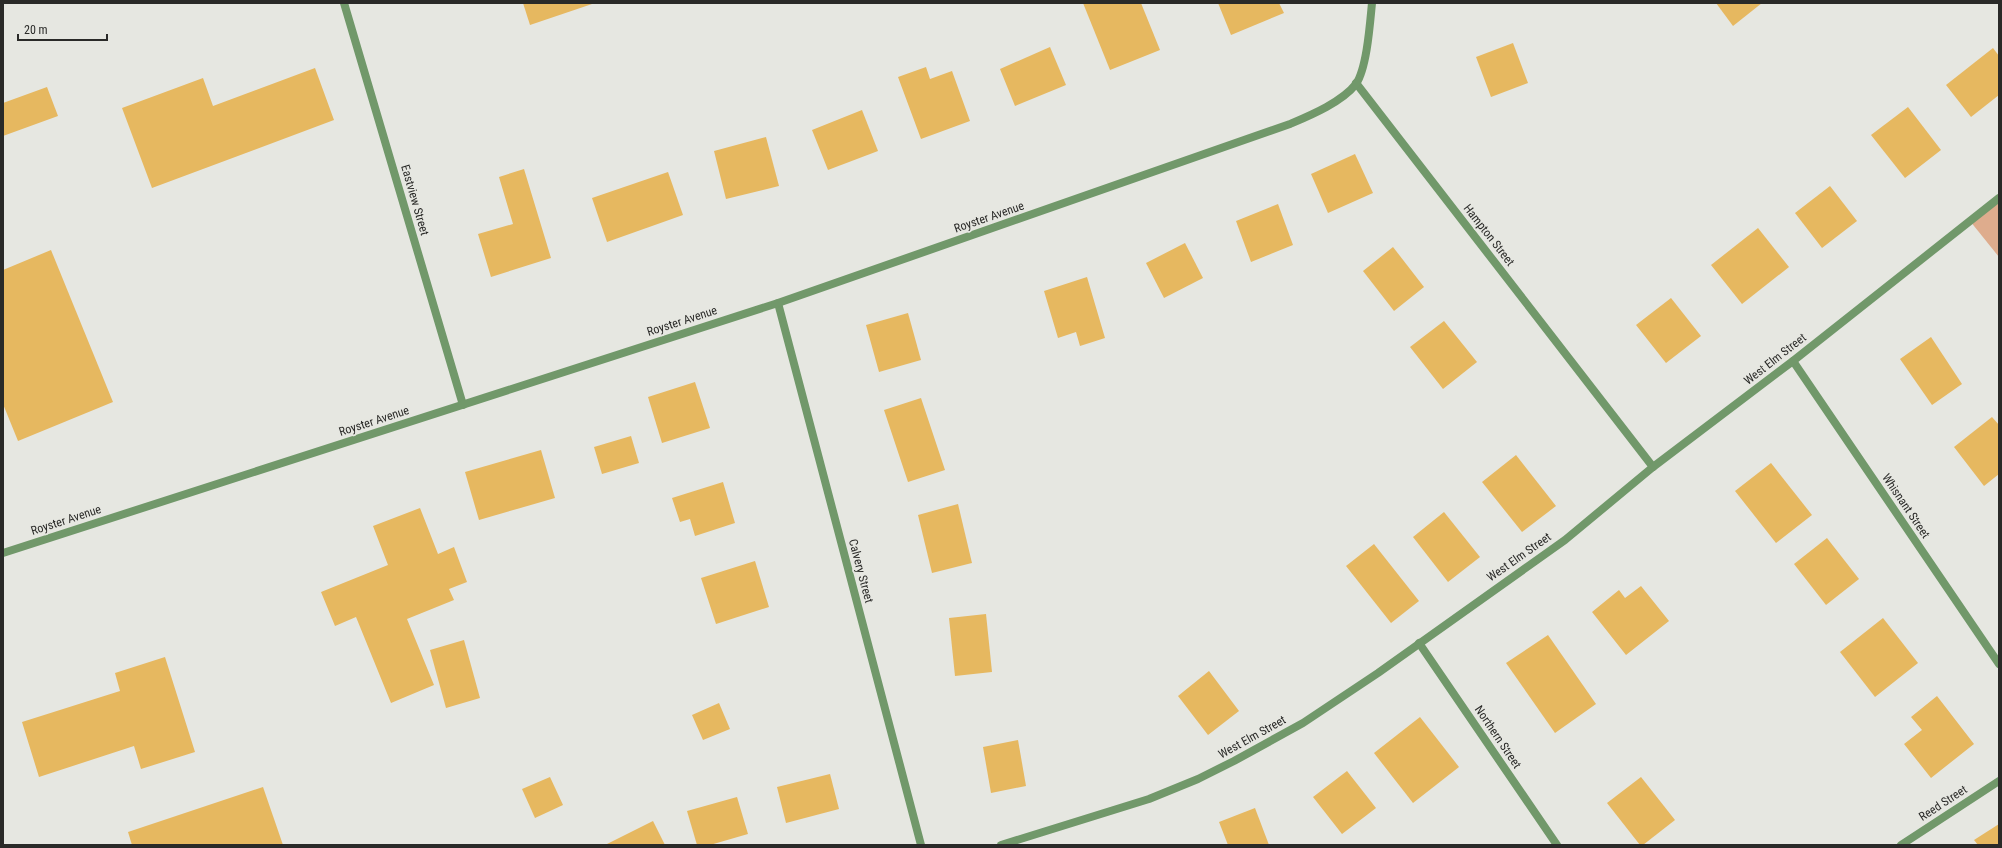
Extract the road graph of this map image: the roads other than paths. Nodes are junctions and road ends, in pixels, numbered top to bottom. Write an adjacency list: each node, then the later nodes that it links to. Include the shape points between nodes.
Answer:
1 (344, 3): 7 (street, Eastview Street)
2 (1372, 3): 3 (street, via 1367,52)
3 (1356, 83): 5 (street, Royster Avenue, via 1348,92 1318,112 1290,124); 8 (street, Hampton Street)
4 (1999, 198): 6 (street, West Elm Street)
5 (778, 303): 7 (street, Royster Avenue); 13 (street, Calvery Street)
6 (1793, 361): 8 (street, West Elm Street); 11 (street, Whisnant Street)
7 (463, 405): 9 (street, Royster Avenue)
8 (1653, 467): 10 (street, West Elm Street, via 1565,540)
9 (3, 553)
10 (1419, 643): 14 (street, West Elm Street, via 1303,723 1198,779 1150,799); 15 (street, Northern Street)
11 (1999, 664)
12 (1999, 781): 16 (street, Reed Street)
13 (921, 845)
14 (1001, 845)
15 (1557, 845)
16 (1901, 845)

